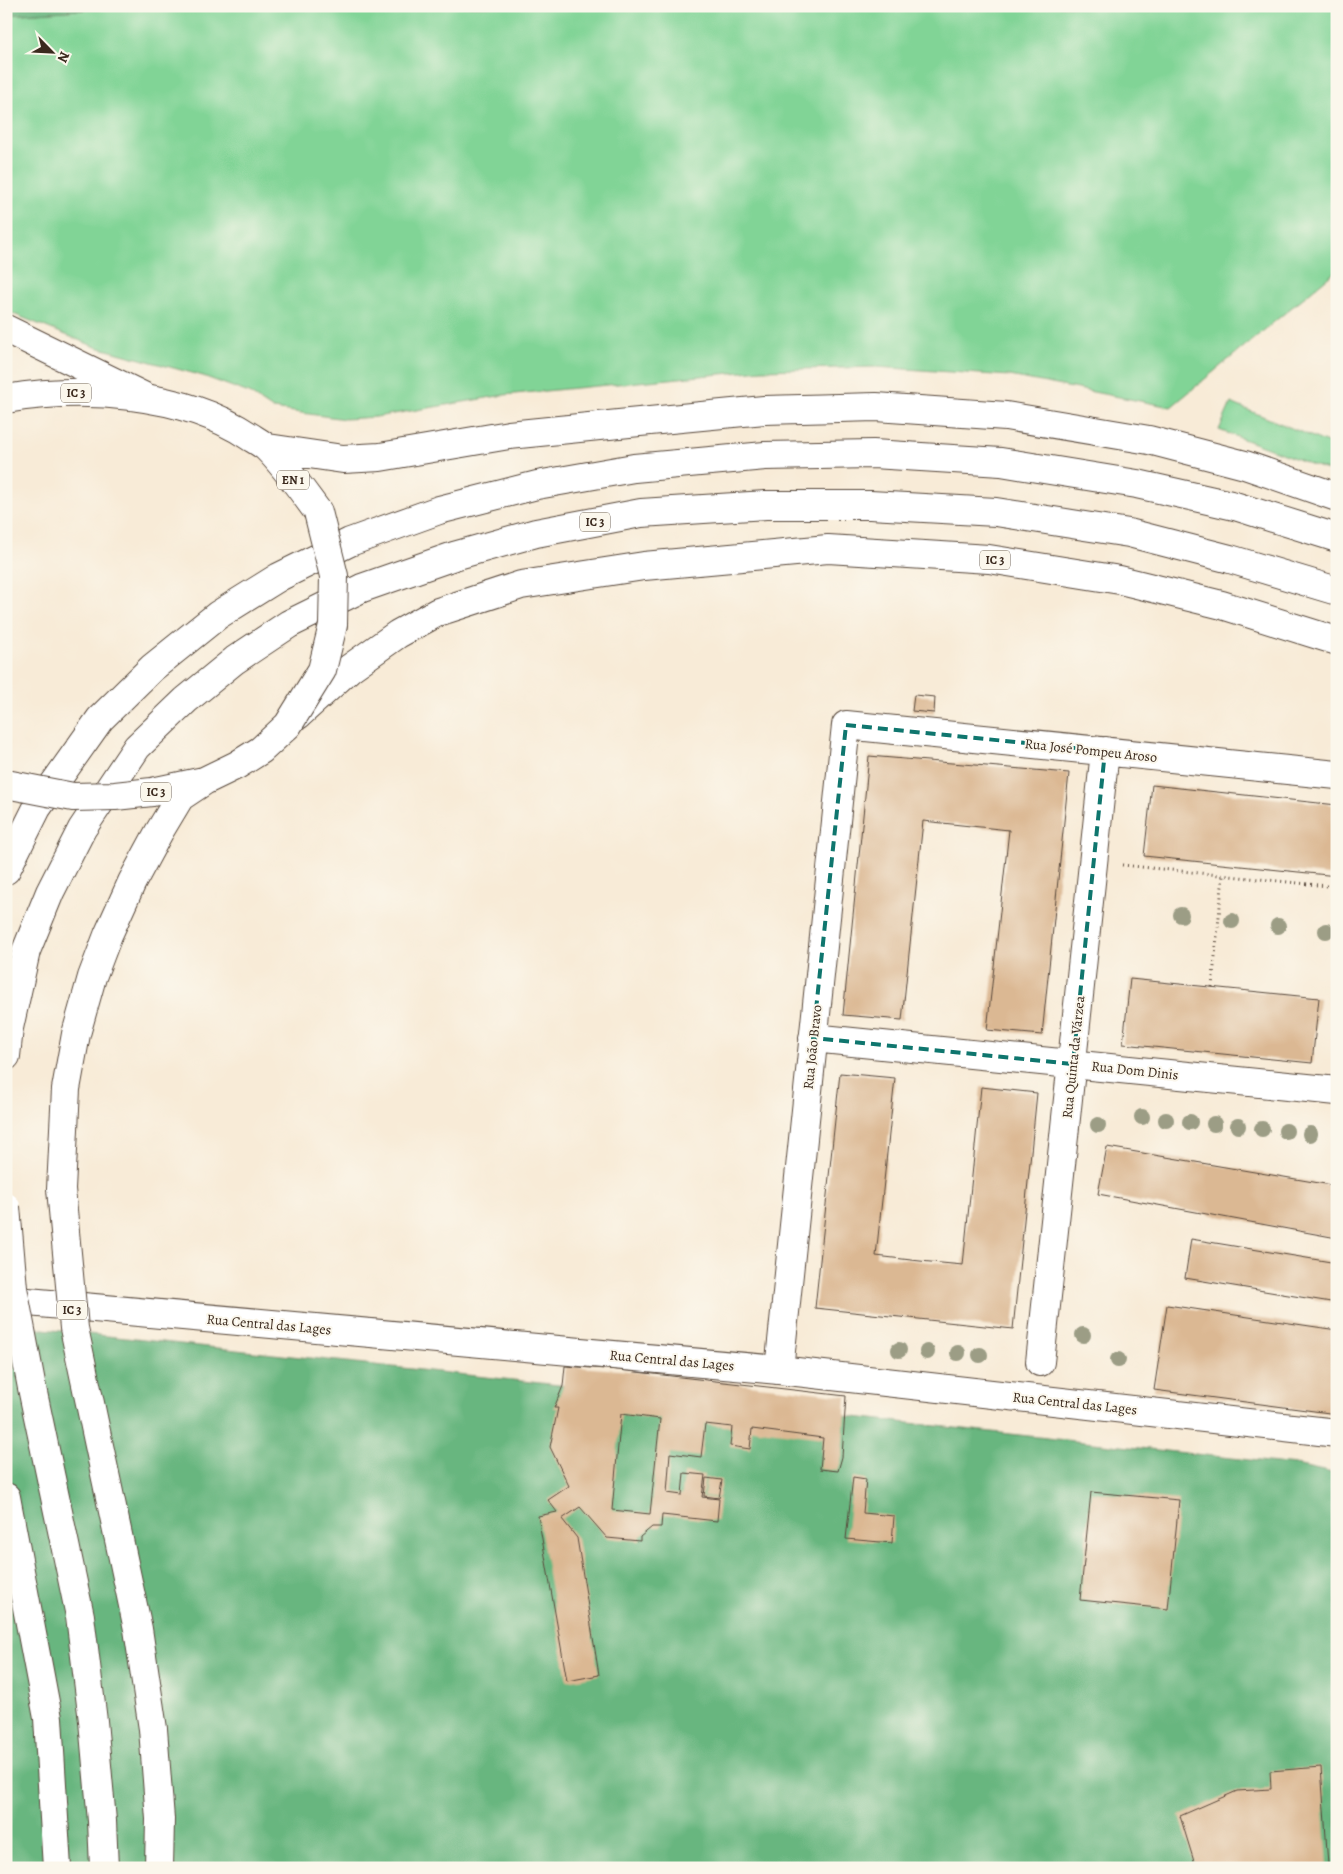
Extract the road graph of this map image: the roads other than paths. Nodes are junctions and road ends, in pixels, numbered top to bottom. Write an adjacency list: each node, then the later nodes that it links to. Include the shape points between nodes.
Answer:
1 (6, 329): 2 (main road)
2 (146, 398): 3 (main road, IC 3, via 53,393); 4 (main road, IC 3, via 193,410 232,425)
3 (6, 399)
4 (268, 448): 5 (main road, IC 3, via 343,459 380,457 509,435 573,428 764,410 876,407 1006,416 1149,440 1245,465); 6 (main road, EN 1)
5 (1337, 497)
6 (318, 512): 10 (main road, IC 3, bridge, via 334,576 333,625 322,670)
7 (1337, 538): 16 (main road, via 1235,506 1138,484 1001,462 873,454 765,456 634,468 537,484 439,510 350,542 279,577 218,615 152,668 100,719 38,808)
8 (1337, 592): 18 (main road, IC 3, via 1230,559 1129,533 996,512 870,504 766,505 641,513 536,533 454,556 362,588 289,624 235,660 186,700 137,747 82,829 50,892 26,952)
9 (1337, 641): 10 (main road, IC 3, bridge, via 1222,605 1120,580 989,559 828,549 644,566 520,585 438,612 398,634 350,668)
10 (288, 725): 14 (main road, IC 3, bridge, via 261,750)
11 (846, 725): 12 (main road, Rua José Pompeu Aroso); 17 (main road, Rua João Bravo)
12 (1105, 752): 13 (main road, Rua José Pompeu Aroso); 19 (main road, Rua Quinta da Várzea)
13 (1337, 775)
14 (204, 780): 15 (main road, IC 3, bridge, via 152,792 73,797); 29 (main road, IC 3, bridge, via 180,797 160,832 132,882 92,977 76,1034 66,1089 61,1189 74,1328 138,1629 153,1729 160,1819)
15 (6, 784)
16 (6, 870)
17 (813, 1038): 19 (main road, Rua Dom Dinis); 24 (main road, Rua João Bravo)
18 (6, 1056)
19 (1073, 1064): 20 (main road, Rua Dom Dinis); 23 (main road, Rua Quinta da Várzea)
20 (1337, 1091)
21 (6, 1207): 28 (main road, bridge, via 13,1288 80,1616 94,1721)
22 (6, 1300): 24 (main road, Rua Central das Lages)
23 (1040, 1362)
24 (778, 1370): 25 (main road, Rua Central das Lages)
25 (1337, 1433)
26 (6, 1497): 27 (main road, via 48,1718)
27 (57, 1868)
28 (104, 1868)
29 (159, 1868)

